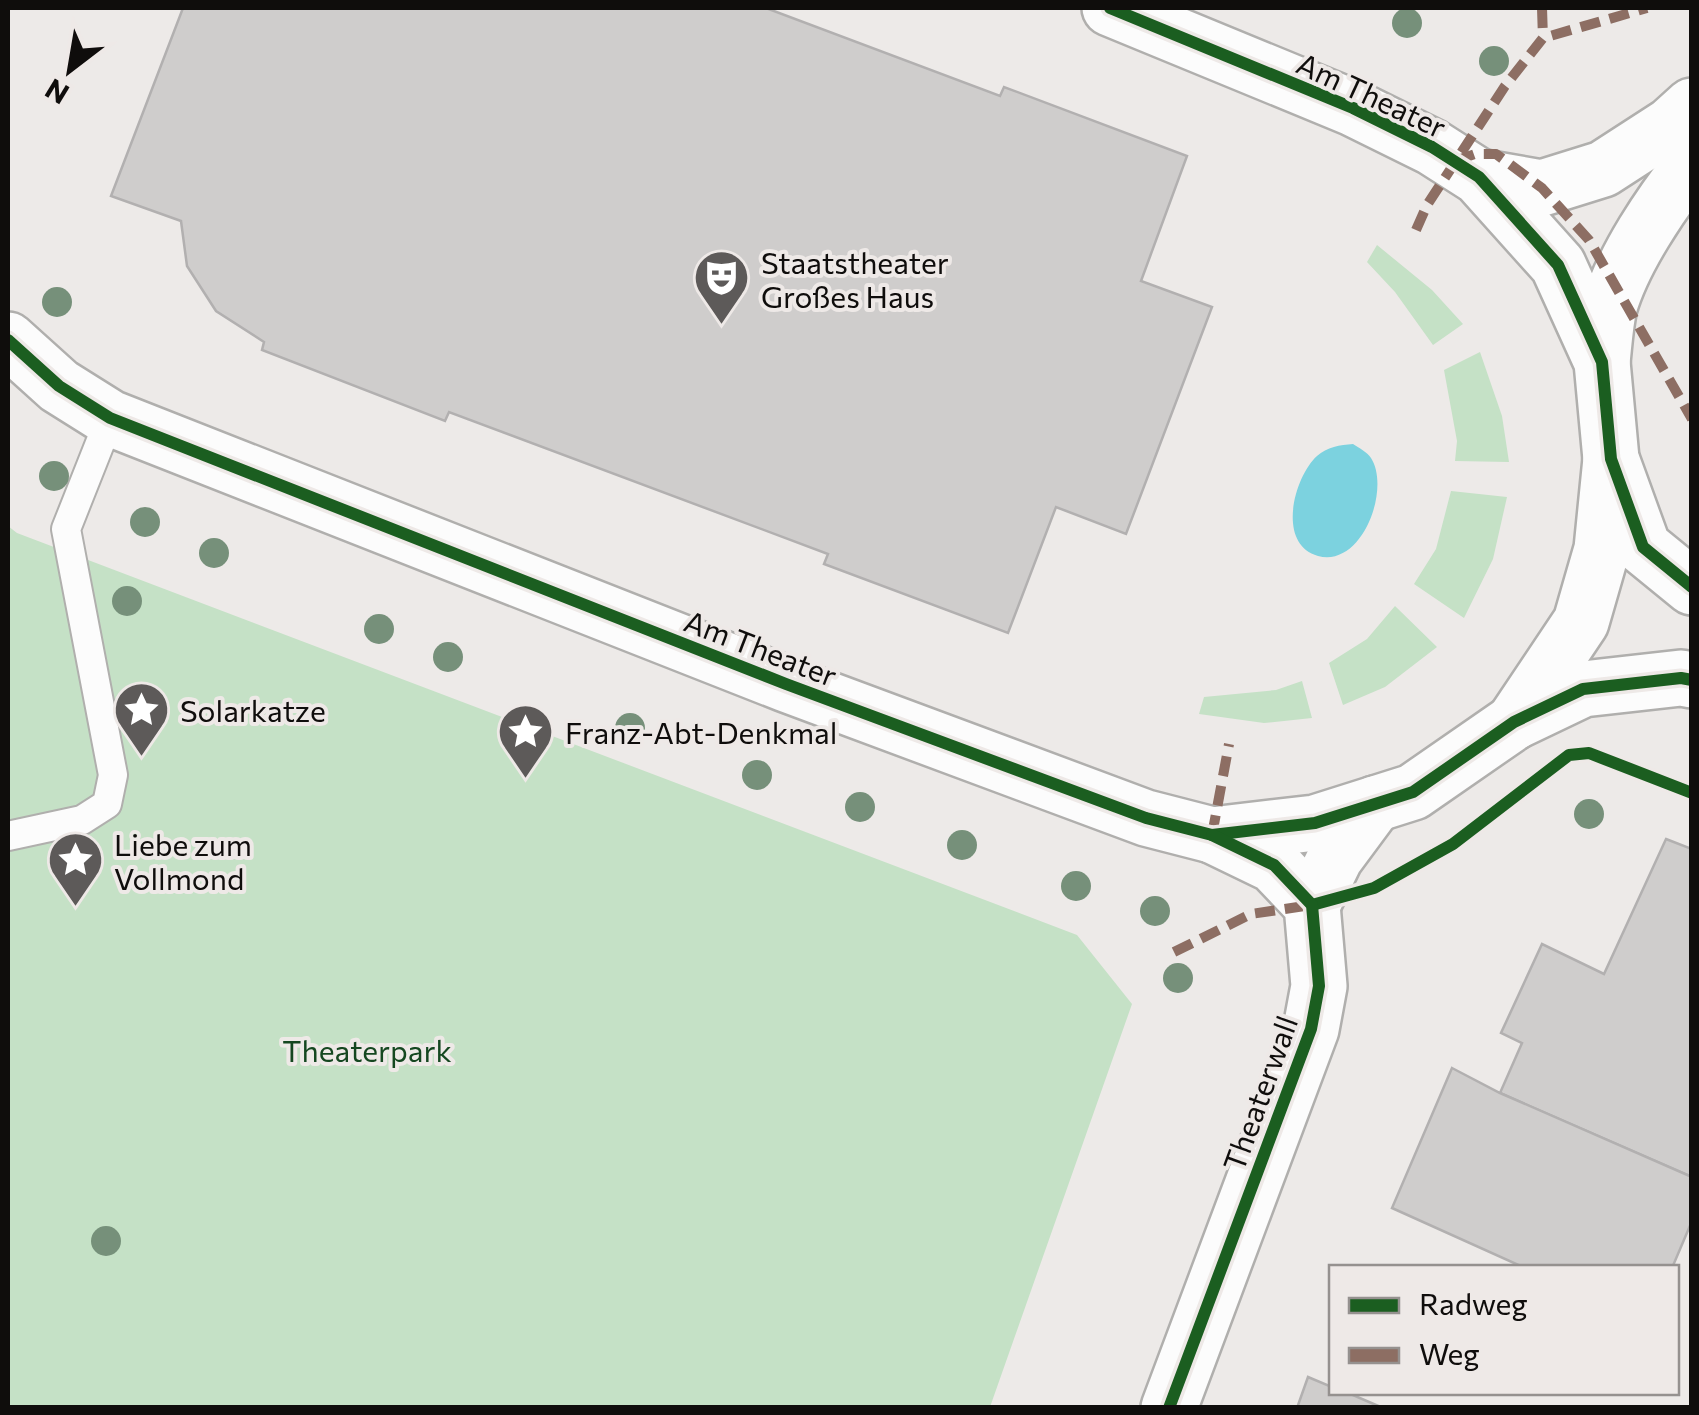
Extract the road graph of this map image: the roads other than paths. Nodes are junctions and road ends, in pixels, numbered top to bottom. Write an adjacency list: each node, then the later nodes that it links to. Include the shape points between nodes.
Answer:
1 (1110, 8): 4 (street, Am Theater, via 1353,108)
2 (1692, 106): 4 (street, via 1603,169 1542,188)
3 (1692, 164): 6 (street, via 1617,285)
4 (1479, 176): 6 (street, Am Theater, via 1558,266)
5 (8, 340): 7 (street, Am Theater, via 59,386)
6 (1602, 362): 8 (street, Am Theater)
7 (110, 418): 13 (street, Am Theater, via 786,684 1146,818); 14 (lane, via 66,529 114,776 107,804 82,820)
8 (1611, 458): 9 (street, via 1643,547); 11 (street, Am Theater, via 1602,549 1581,622)
9 (1692, 587)
10 (1692, 680): 11 (street, via 1582,689)
11 (1514, 722): 12 (street, Am Theater, via 1413,792)
12 (1375, 804): 13 (street, Am Theater, via 1314,823); 15 (street, via 1335,858)
13 (1212, 835): 15 (street, via 1274,865)
14 (8, 836)
15 (1312, 905): 16 (street, Theaterwall, via 1319,986 1312,1029)
16 (1169, 1408)

